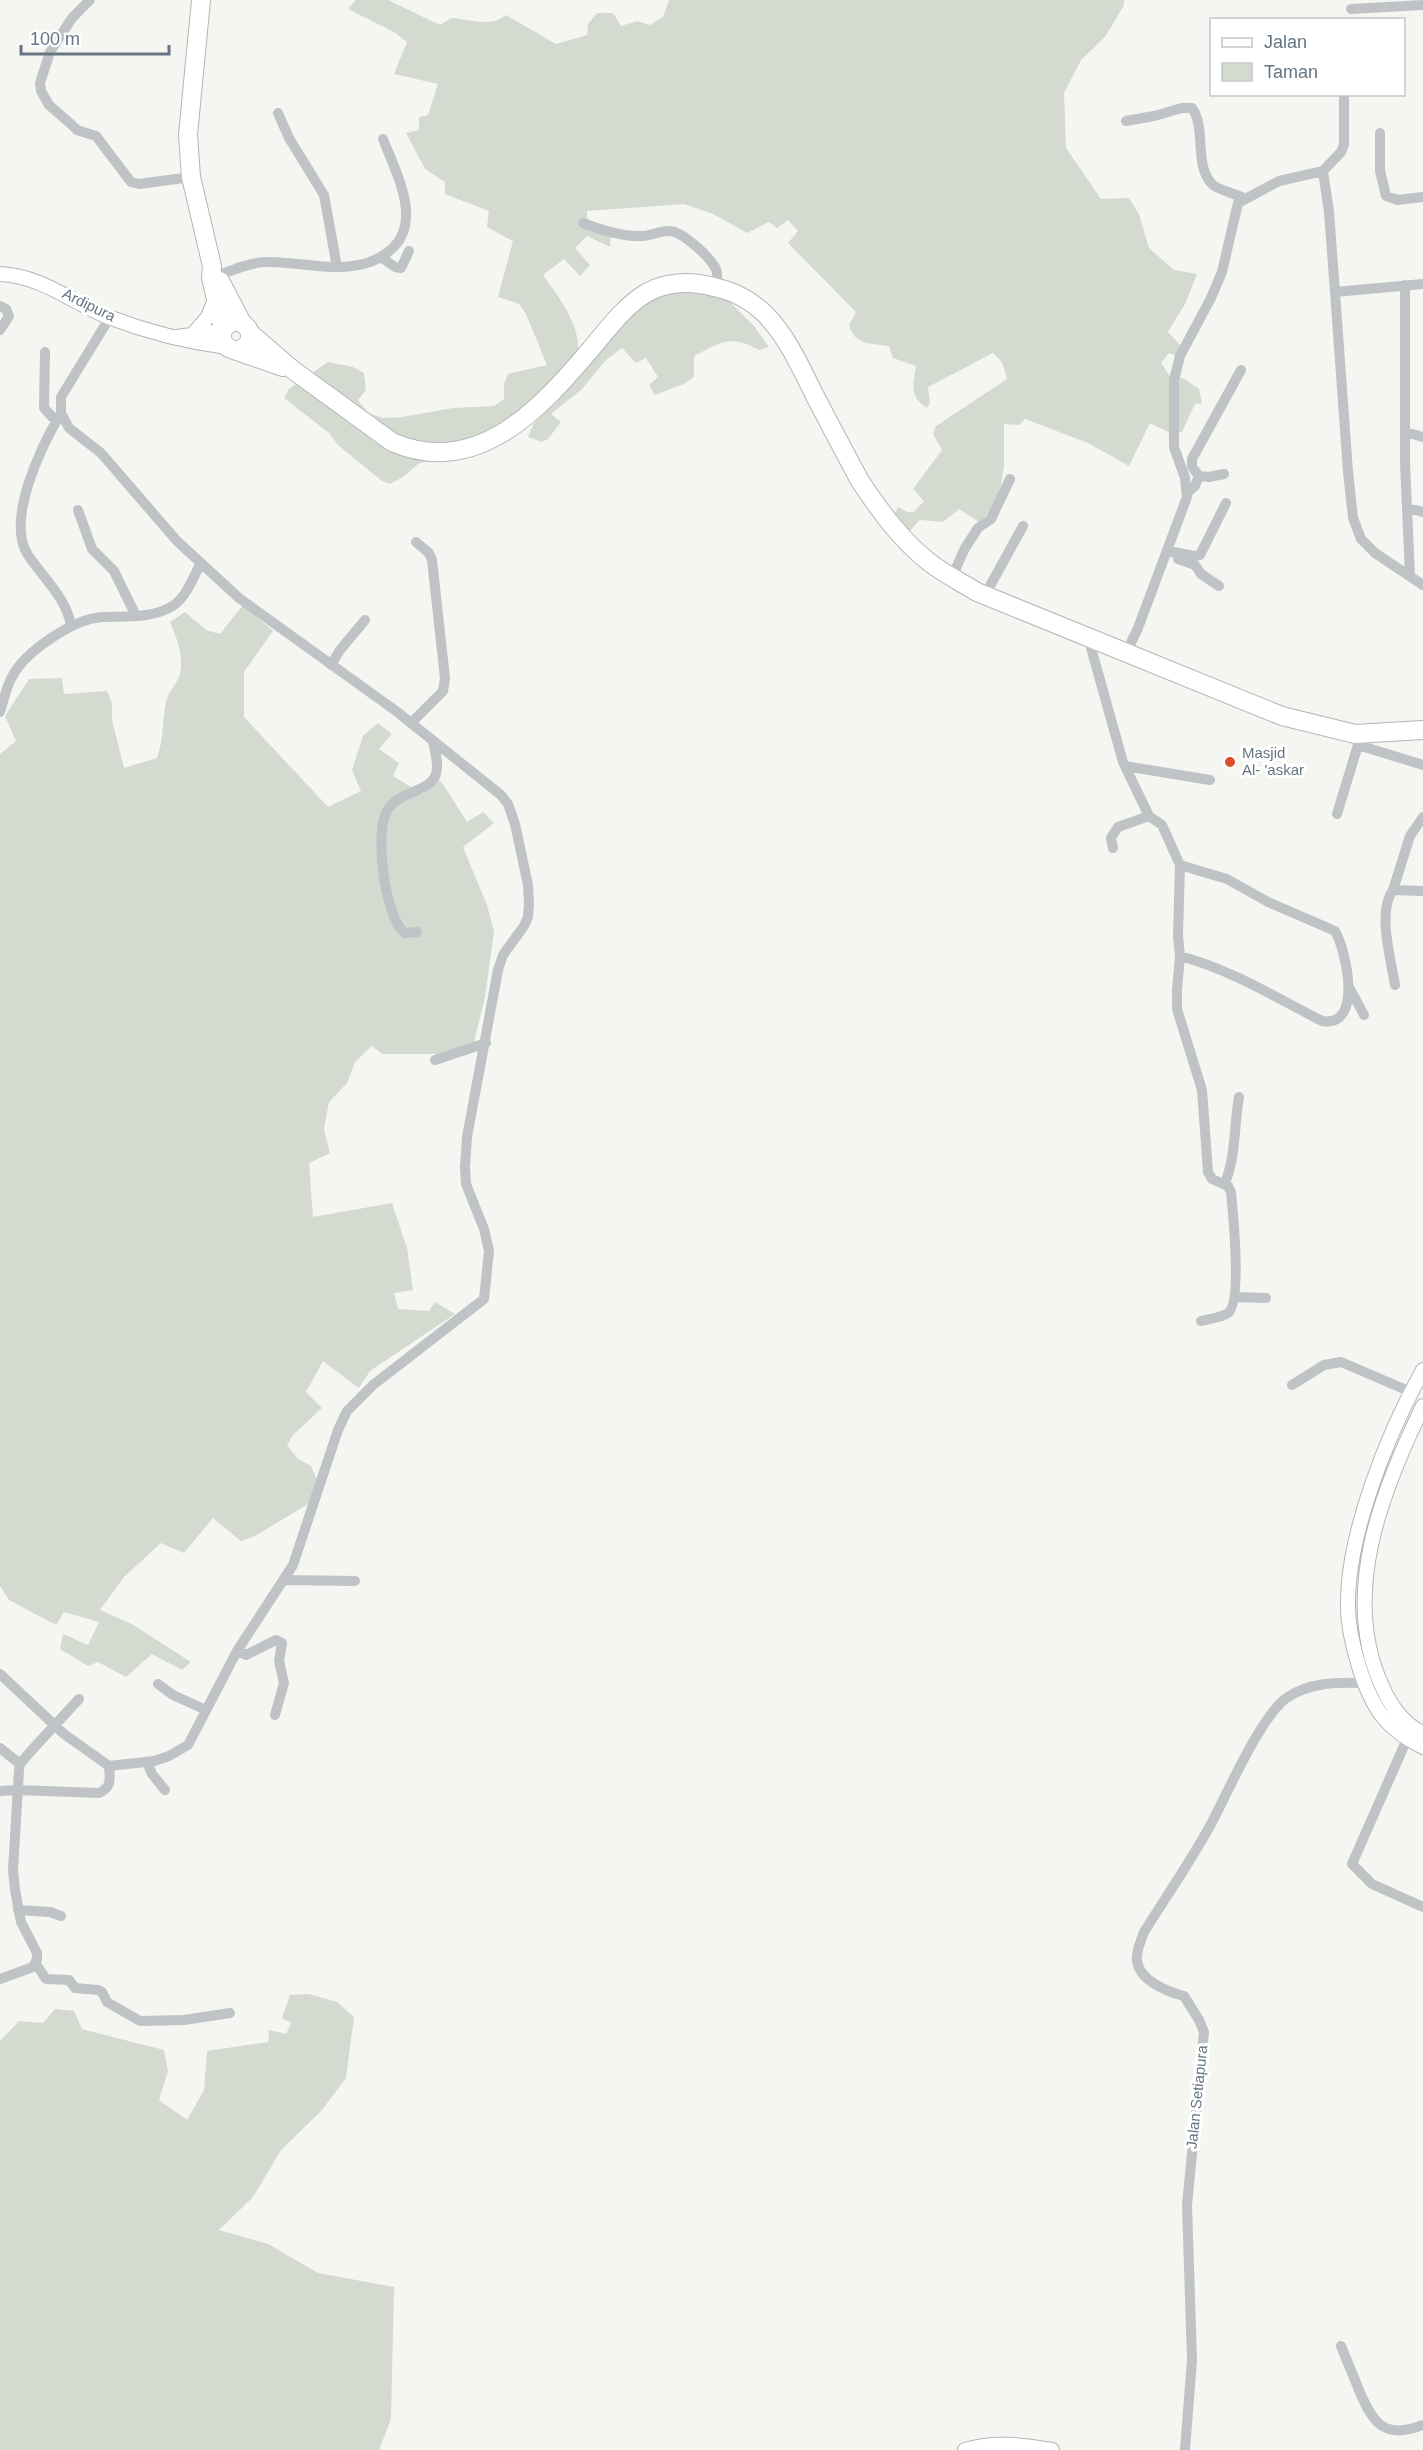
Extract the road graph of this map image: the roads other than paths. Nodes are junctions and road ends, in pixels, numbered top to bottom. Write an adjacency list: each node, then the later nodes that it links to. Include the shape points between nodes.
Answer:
1 (90, 0): 11 (street, via 72,18 50,52 41,91 49,105 77,130 96,136 131,182)
2 (201, 0): 11 (highway, via 188,135)
3 (1423, 5): 4 (street)
4 (1351, 9)
5 (1344, 96): 10 (street, via 1344,145)
6 (278, 113): 17 (street, via 324,195)
7 (1126, 121): 13 (street, via 1192,108 1211,183)
8 (1380, 133): 12 (street, via 1380,171 1386,196 1398,200)
9 (383, 139): 16 (street, via 407,212 403,237)
10 (1323, 171): 13 (street, via 1279,181); 23 (street)
11 (190, 177): 18 (highway)
12 (1423, 197)
13 (1244, 198): 41 (street, via 1235,210 1222,272 1180,356 1174,380 1174,447)
14 (583, 222): 22 (street, via 631,236 670,231 681,235 717,271)
15 (409, 250): 16 (street, via 401,268)
16 (381, 257): 17 (street, via 365,264)
17 (337, 267): 18 (street, via 260,262)
18 (214, 273): 24 (highway); 27 (highway)
19 (0, 274): 26 (street, Ardipura, via 42,283)
20 (1423, 284): 21 (street)
21 (1405, 285): 23 (street); 36 (street)
22 (717, 287): 33 (highway, via 683,282 648,292 621,314 540,406 510,429 470,447 446,452 407,448 377,432); 51 (highway, via 745,299 780,332 860,481 878,507 905,541)
23 (1335, 292): 50 (street, via 1353,518 1361,539)
24 (216, 297): 29 (street, via 208,317); 31 (highway)
25 (0, 306): 28 (street, via 9,316)
26 (110, 318): 30 (street, Ardipura); 35 (street, via 67,384)
27 (246, 328): 31 (highway, via 234,321); 31 (highway, via 247,345); 33 (highway)
28 (0, 330)
29 (194, 333): 30 (street, Ardipura); 31 (street, Ardipura)
30 (177, 337): 31 (street, Ardipura, via 190,342)
31 (227, 339): 33 (highway)
32 (45, 352): 35 (street, via 44,408)
33 (294, 370)
34 (1241, 370): 39 (street, via 1192,459)
35 (59, 417): 49 (street, via 101,453); 57 (street, via 34,469 20,528 28,556 57,591)
36 (1405, 432): 37 (street); 43 (street)
37 (1423, 437)
38 (1224, 474): 39 (street)
39 (1198, 476): 41 (street)
40 (1010, 479): 51 (street, via 991,519 978,528)
41 (1188, 492): 48 (street)
42 (1226, 503): 48 (street, via 1200,555)
43 (1407, 508): 45 (street); 50 (street)
44 (78, 510): 55 (street, via 92,549 114,572)
45 (1423, 512)
46 (1023, 526): 54 (street)
47 (416, 542): 62 (street, via 431,557 445,678 443,691)
48 (1167, 553): 53 (street, via 1195,565); 59 (street)
49 (201, 563): 55 (street, via 174,606); 60 (street, via 238,598)
50 (1410, 576): 52 (street)
51 (952, 577): 54 (highway)
52 (1423, 585)
53 (1219, 586)
54 (986, 595): 58 (highway)
55 (136, 616): 57 (street, via 90,618)
56 (365, 620): 60 (street)
57 (71, 625): 61 (street, via 22,663 12,677)
58 (1088, 637): 59 (highway); 67 (street)
59 (1126, 653): 64 (highway, via 1282,716)
60 (331, 665): 62 (street)
61 (0, 712)
62 (411, 723): 65 (street)
63 (1423, 730): 64 (highway)
64 (1356, 739): 66 (street); 69 (street)
65 (433, 742): 76 (street, via 436,774 421,789 399,797 382,821 386,885 394,919 405,933); 81 (street, via 488,783 508,804 528,885 528,917 503,955)
66 (1423, 765)
67 (1125, 766): 68 (street); 70 (street)
68 (1210, 780)
69 (1337, 814)
70 (1149, 816): 72 (street, via 1118,828 1111,838); 73 (street, via 1162,825)
71 (1423, 817): 74 (street, via 1410,836)
72 (1113, 848)
73 (1180, 865): 77 (street); 79 (street, via 1227,879 1335,931)
74 (1393, 890): 75 (street); 78 (street, via 1386,906 1386,925)
75 (1423, 891)
76 (417, 932)
77 (1180, 956): 79 (street, via 1223,970 1326,1022 1334,1021 1342,1013); 84 (street, via 1177,1009 1202,1090 1208,1172 1212,1179)
78 (1395, 985)
79 (1349, 987): 80 (street)
80 (1364, 1015)
81 (486, 1043): 82 (street); 92 (street, via 467,1137 465,1167 466,1184 489,1251 484,1299 372,1385 347,1411 293,1565)
82 (435, 1060)
83 (1239, 1096): 84 (street, via 1233,1159)
84 (1225, 1183): 85 (street, via 1231,1192)
85 (1235, 1297): 86 (street); 87 (street, via 1227,1314)
86 (1266, 1298)
87 (1201, 1321)
88 (1423, 1370): 90 (street)
89 (1292, 1385): 90 (street, via 1324,1365 1341,1362)
90 (1411, 1392): 96 (street, via 1376,1474 1350,1574 1348,1623)
91 (1423, 1406): 98 (street, via 1404,1445 1366,1568 1368,1639 1373,1668)
92 (284, 1580): 93 (street); 94 (street)
93 (355, 1581)
94 (237, 1651): 100 (street); 101 (street, via 246,1655 269,1642 282,1643 279,1661 284,1683)
95 (0, 1674): 102 (street)
96 (1365, 1683): 98 (street, Jalan Setiapura); 104 (street, via 1388,1724); 123 (street, Jalan Setiapura, via 1325,1684 1304,1690 1285,1699 1268,1718 1209,1829 1144,1932 1137,1950 1137,1963 1145,1974 1168,1992 1184,1996 1204,2032 1187,2205 1192,2360)
97 (158, 1684): 100 (street)
98 (1381, 1684): 103 (street, via 1394,1709)
99 (79, 1699): 102 (street)
100 (206, 1710): 107 (street, via 188,1744 169,1756)
101 (275, 1715)
102 (54, 1724): 108 (street); 109 (street, via 81,1749)
103 (1423, 1733)
104 (1407, 1739): 105 (street); 113 (street, via 1352,1864 1372,1884)
105 (1423, 1747)
106 (0, 1748): 108 (street)
107 (147, 1762): 109 (street); 111 (street)
108 (20, 1764): 110 (street)
109 (109, 1766): 110 (street, via 111,1783 99,1793)
110 (17, 1790): 112 (street); 114 (street, via 13,1870)
111 (165, 1790)
112 (0, 1791)
113 (1423, 1907)
114 (18, 1910): 115 (street); 116 (street, via 37,1953)
115 (61, 1916)
116 (36, 1964): 117 (street); 118 (street, via 44,1978 69,1980 75,1988 98,1990 107,2002 140,2021)
117 (0, 1979)
118 (230, 2013)
119 (1341, 2346): 120 (street, via 1374,2420 1392,2431)
120 (1423, 2425)
121 (964, 2450): 122 (street, via 1012,2445)
122 (1052, 2450)
123 (1185, 2450)

